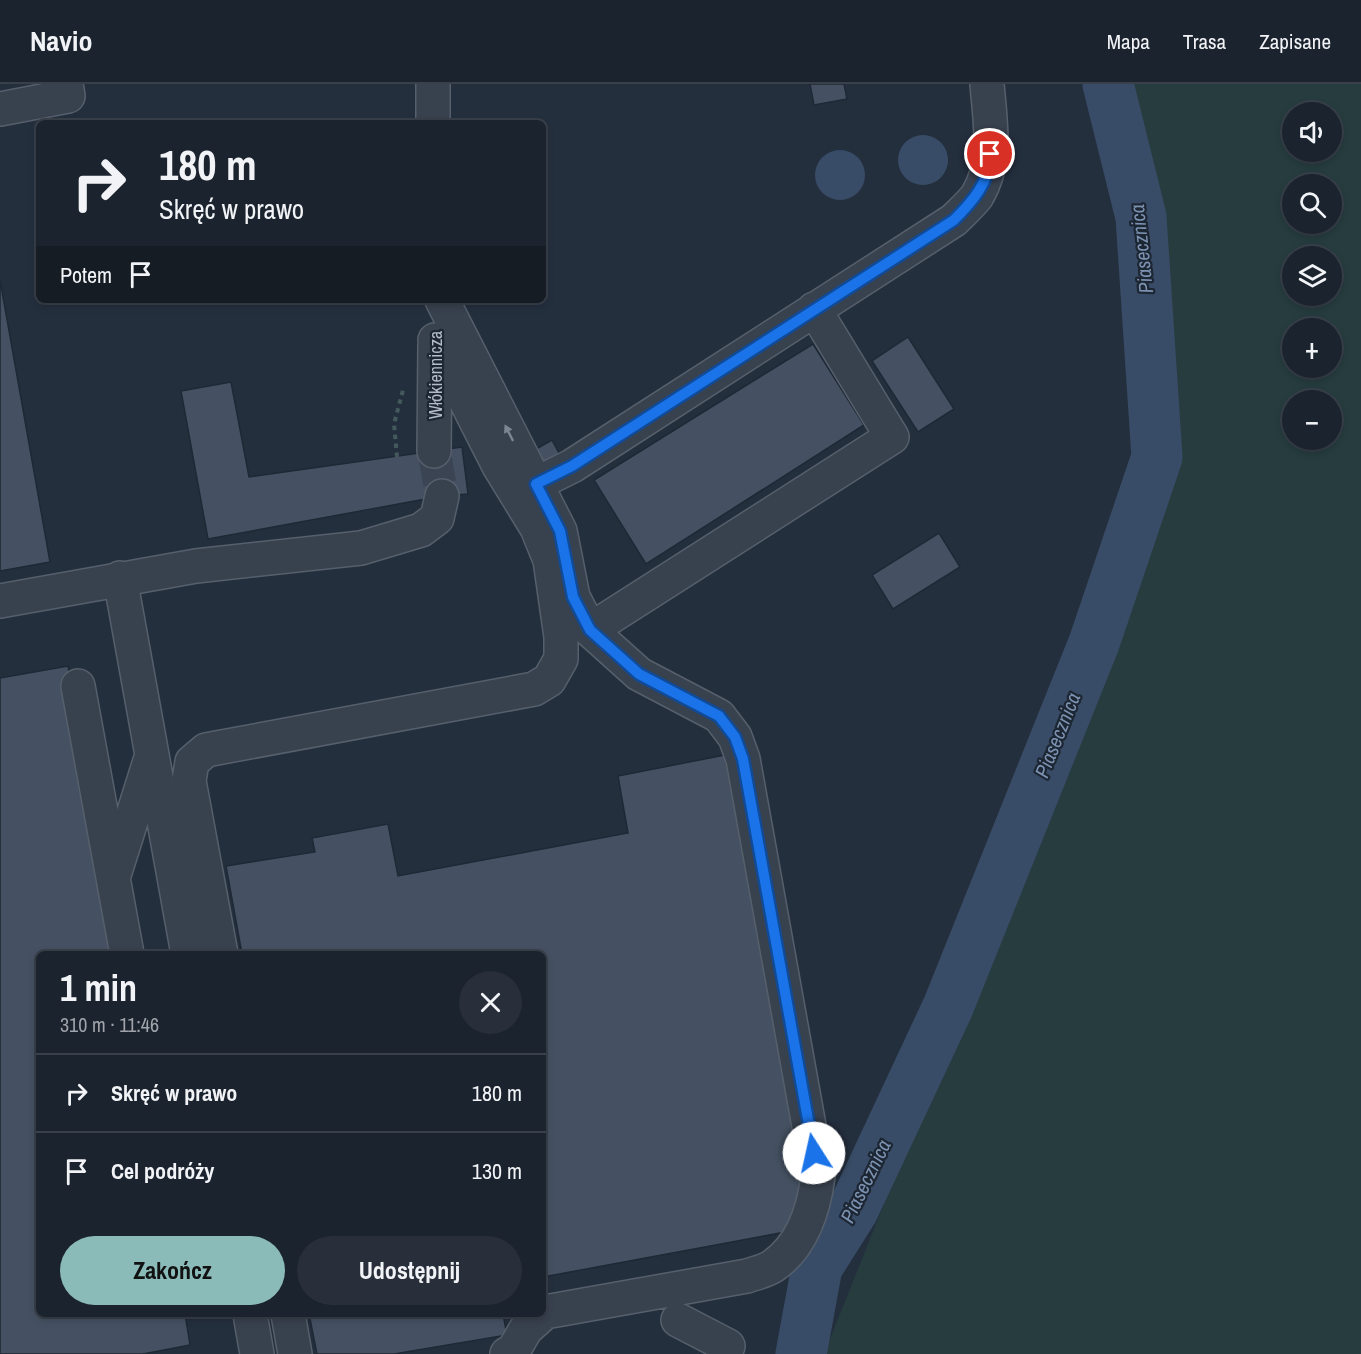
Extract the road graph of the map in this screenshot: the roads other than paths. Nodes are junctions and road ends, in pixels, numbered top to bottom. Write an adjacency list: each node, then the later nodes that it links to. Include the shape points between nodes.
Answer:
1 (66, 84): 4 (street, via 68,96)
2 (433, 84): 5 (street)
3 (987, 84): 8 (street, via 990,169 976,197 954,220)
4 (0, 109)
5 (433, 120)
6 (435, 303): 9 (street, Włókiennicza)
7 (443, 303): 11 (street, one-way to 7)
8 (814, 309): 11 (street, via 572,466); 15 (street, via 892,437)
9 (435, 340): 10 (street, Włókiennicza); 11 (street)
10 (434, 451)
11 (525, 490): 15 (street, via 560,531 573,597); 21 (street, via 550,560 561,637 561,659 549,680 534,689 206,750 192,762 189,781)
12 (442, 496): 13 (street, via 437,518 421,530 361,548)
13 (120, 578): 14 (street); 17 (street)
14 (0, 601)
15 (590, 630): 22 (street, via 639,674 719,716 735,737 743,759 818,1176 815,1201 794,1248 772,1267 747,1276)
16 (78, 686): 18 (street)
17 (152, 755): 18 (street); 20 (street)
18 (113, 879): 19 (street)
19 (125, 951)
20 (187, 951)
21 (220, 951)
22 (546, 1312)
23 (251, 1317): 27 (street)
24 (289, 1317): 28 (street)
25 (539, 1317): 29 (street, via 526,1329 512,1353)
26 (678, 1320): 30 (street, via 728,1346)
27 (257, 1354)
28 (295, 1354)
29 (507, 1354)
30 (723, 1354)

